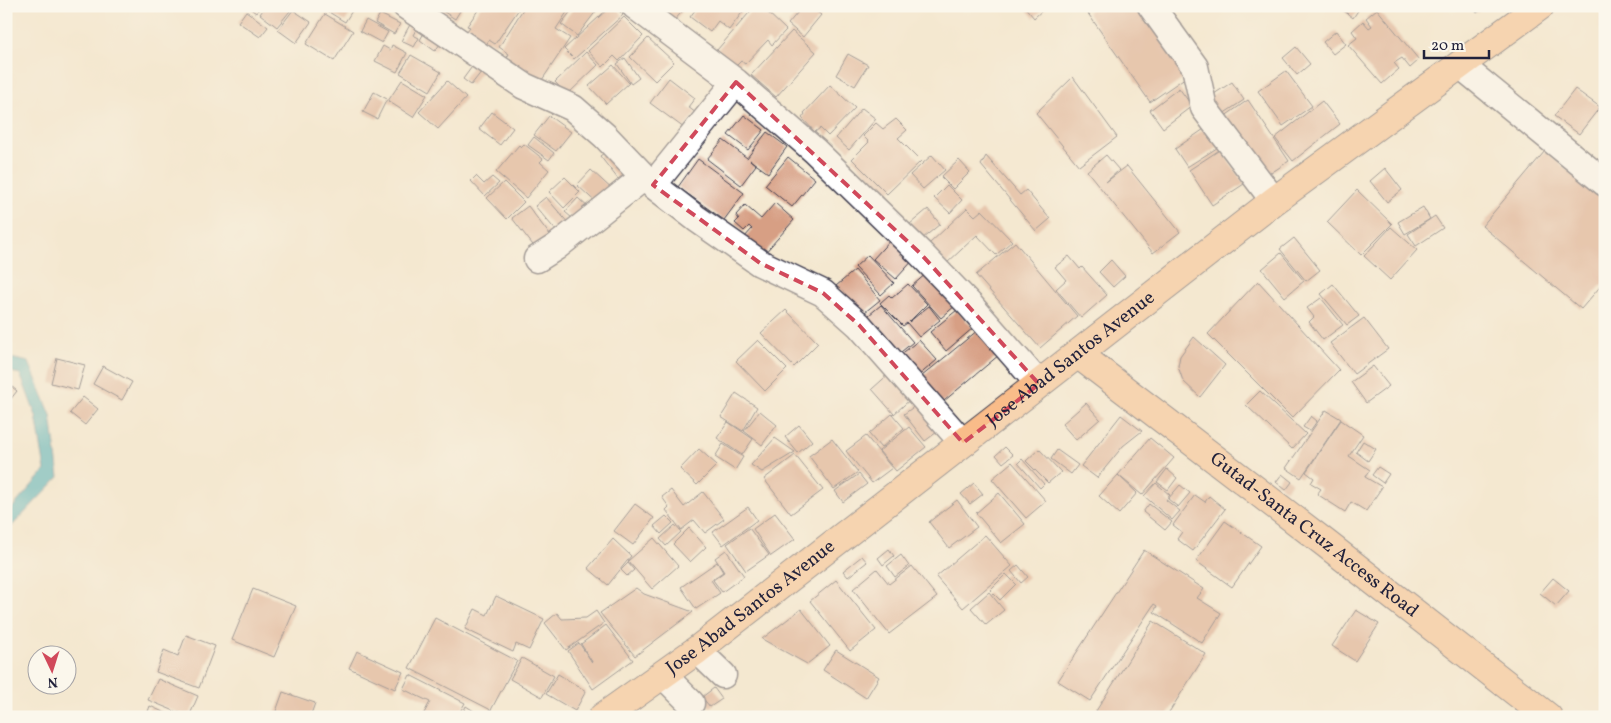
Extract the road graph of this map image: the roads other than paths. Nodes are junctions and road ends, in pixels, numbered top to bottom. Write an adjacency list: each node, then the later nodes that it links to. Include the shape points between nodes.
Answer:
1 (406, 6): 7 (street, via 524,86 573,108)
2 (635, 6): 6 (street)
3 (1151, 6): 9 (street, via 1195,67 1204,108)
4 (1531, 9): 5 (main road, Jose Abad Santos Avenue)
5 (1460, 65): 8 (street); 9 (main road, Jose Abad Santos Avenue)
6 (736, 82): 7 (street); 12 (street, via 920,252)
7 (649, 181): 10 (street); 13 (street, via 760,263 823,293 859,325)
8 (1605, 182)
9 (1274, 201): 11 (main road, Jose Abad Santos Avenue)
10 (537, 259)
11 (1079, 355): 12 (main road, Jose Abad Santos Avenue); 19 (main road, Gutad-Santa Cruz Access Road)
12 (1039, 384): 13 (main road, Jose Abad Santos Avenue)
13 (963, 442): 14 (main road, Jose Abad Santos Avenue)
14 (697, 650): 15 (main road, Jose Abad Santos Avenue); 16 (street)
15 (663, 675): 17 (street); 18 (main road, Jose Abad Santos Avenue)
16 (723, 675)
17 (691, 703)
18 (603, 717)
19 (1548, 717)

